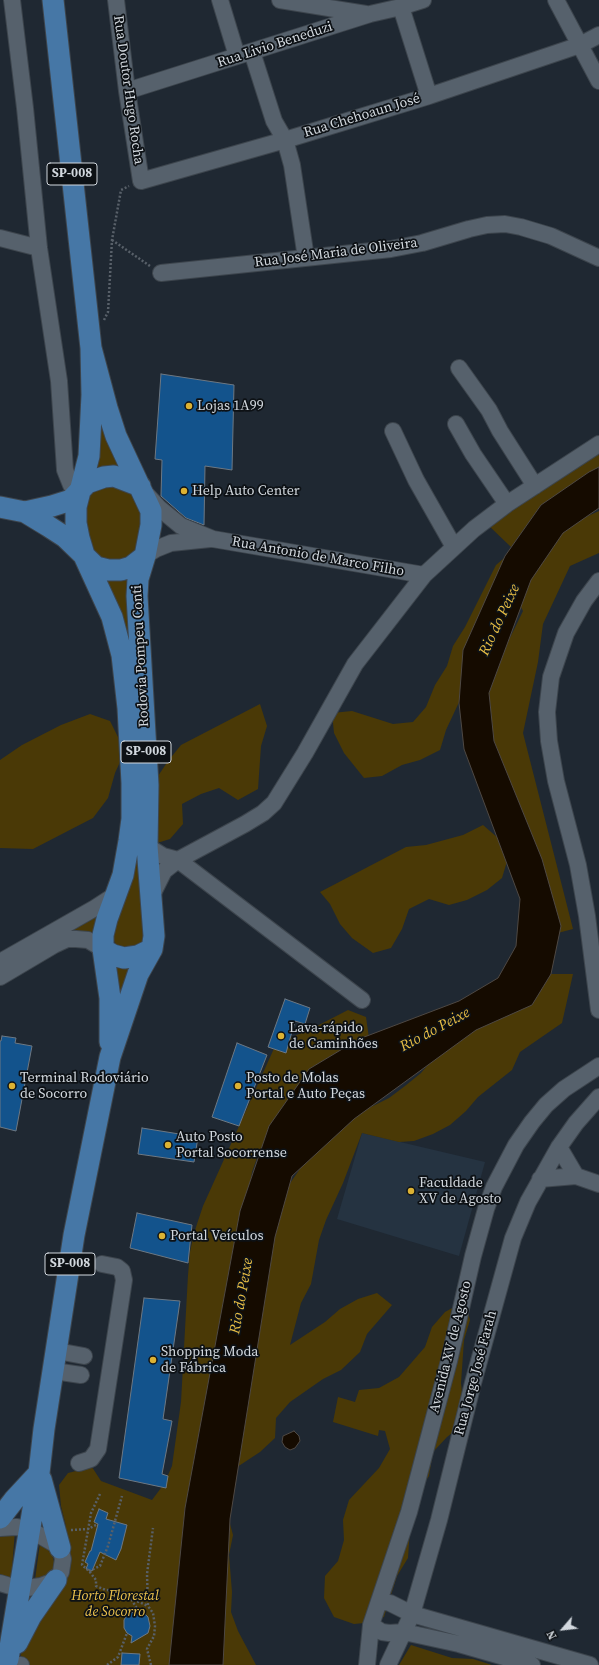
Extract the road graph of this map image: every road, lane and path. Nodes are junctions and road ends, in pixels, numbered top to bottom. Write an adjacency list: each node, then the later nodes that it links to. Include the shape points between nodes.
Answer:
1 (12, 0): 21 (street)
2 (53, 0): 26 (main road, SP-008)
3 (116, 0): 15 (street, Rua Doutor Hugo Rocha)
4 (220, 0): 13 (street)
5 (280, 0): 9 (street)
6 (423, 0): 8 (street, Rua Livio Beneduzi)
7 (556, 0): 11 (street)
8 (401, 7): 9 (street, Rua Livio Beneduzi); 16 (street)
9 (370, 14): 12 (street, Rua Livio Beneduzi)
10 (599, 34): 11 (street, Rua Chehoaun José)
11 (580, 45): 14 (street); 16 (street, Rua Chehoaun José)
12 (252, 52): 13 (street, Rua Livio Beneduzi); 17 (street, via 274,122)
13 (237, 56): 15 (street, Rua Livio Beneduzi)
14 (599, 81)
15 (127, 91): 18 (street, Rua Doutor Hugo Rocha)
16 (429, 96): 17 (street, Rua Chehoaun José)
17 (285, 140): 18 (street, Rua Chehoaun José); 22 (street, via 292,165)
18 (141, 181): 20 (path, via 122,190)
19 (0, 238): 21 (street)
20 (112, 240): 24 (path); 25 (path, via 108,312)
21 (39, 248): 33 (street, via 59,381 65,470 71,485)
22 (306, 258): 23 (street, Rua José Maria de Oliveira, via 391,249 481,227 505,224 550,236); 24 (street, Rua José Maria de Oliveira)
23 (599, 258)
24 (161, 273)
25 (103, 323)
26 (91, 348): 31 (main road, SP-008, via 116,436); 33 (main road, SP-008, via 89,456)
27 (459, 368): 32 (street, via 489,410)
28 (456, 424): 34 (street)
29 (393, 431): 38 (street, via 416,480)
30 (599, 444): 32 (street)
31 (140, 486): 33 (main road, via 114,476 104,477 87,483); 37 (street, Rua Antonio de Marco Filho, via 159,508 181,526); 39 (main road, SP-008, via 151,511 152,525)
32 (535, 486): 34 (street)
33 (79, 493): 36 (main road, via 71,500); 40 (main road, SP-008, via 76,523)
34 (507, 504): 38 (street)
35 (0, 507): 36 (main road)
36 (25, 512): 40 (main road, via 65,537)
37 (213, 539): 39 (street, Rua Antonio de Marco Filho, via 171,543); 41 (street, Rua Antonio de Marco Filho)
38 (454, 547): 41 (street)
39 (145, 556): 40 (main road, via 131,567 108,570 96,567); 43 (main road, Rodovia Pompeu Conti / SP-008, via 136,596 148,785)
40 (85, 558): 45 (main road, Rodovia Pompeu Conti / SP-008, via 118,634 128,708 132,819 123,875)
41 (424, 575): 44 (street, via 355,664 274,803 245,824)
42 (599, 582): 52 (street, via 584,601 566,633 551,677 547,712 556,781 578,865 587,916)
43 (147, 846): 44 (street, via 163,856); 46 (main road, Rodovia Pompeu Conti / SP-008)
44 (178, 860): 46 (street, via 164,871); 51 (street)
45 (115, 895): 47 (main road, Rodovia Pompeu Conti / SP-008, via 103,936); 49 (street)
46 (150, 899): 48 (main road, Rodovia Pompeu Conti / SP-008, via 154,924)
47 (103, 949): 48 (main road, via 124,958 138,956); 50 (street, via 88,940 67,940); 53 (main road, SP-008, via 110,998)
48 (152, 949): 53 (main road, SP-008, via 138,974)
49 (0, 962)
50 (0, 977)
51 (362, 1000)
52 (599, 1010)
53 (110, 1057): 61 (main road, SP-008, via 74,1235)
54 (599, 1066): 81 (street, Avenida XV de Agosto, via 564,1089 546,1105 516,1145 494,1187 473,1256 449,1361 409,1512)
55 (599, 1097): 56 (street, Rua Jorge José Farah, via 576,1123)
56 (560, 1147): 57 (street); 58 (street, Rua Jorge José Farah)
57 (576, 1176): 58 (street); 59 (street)
58 (540, 1179): 84 (street, Rua Jorge José Farah, via 513,1238)
59 (599, 1184)
60 (102, 1264): 65 (street, via 117,1267 122,1271 124,1280 98,1449 91,1459)
61 (57, 1351): 62 (street); 63 (main road, SP-008)
62 (84, 1356)
63 (54, 1371): 64 (street); 66 (main road, SP-008)
64 (81, 1375)
65 (79, 1464)
66 (39, 1473): 69 (main road); 73 (main road, SP-008); 75 (main road)
67 (100, 1494): 74 (path, via 91,1513)
68 (122, 1496): 76 (path, via 100,1566)
69 (0, 1518)
70 (98, 1524): 74 (path)
71 (0, 1528): 73 (street)
72 (153, 1528): 82 (path, via 147,1574)
73 (29, 1529): 75 (street, via 44,1536); 79 (main road, SP-008)
74 (88, 1529): 75 (path); 76 (path, via 82,1566)
75 (63, 1539): 77 (street, via 63,1566)
76 (89, 1571): 80 (path, via 96,1580 96,1586 106,1590 122,1591)
77 (56, 1580): 79 (street, via 41,1586); 89 (main road, via 31,1616)
78 (0, 1583): 79 (street)
79 (20, 1589): 89 (main road, SP-008)
80 (130, 1598): 82 (path); 83 (path)
81 (379, 1601): 84 (street, via 390,1603); 85 (street, Avenida XV de Agosto)
82 (148, 1606): 91 (path, via 153,1613 155,1626 154,1636 147,1649)
83 (136, 1612)
84 (412, 1614): 86 (street, Rua Jorge José Farah); 95 (street)
85 (371, 1625): 86 (street, via 382,1632); 92 (street, Avenida XV de Agosto)
86 (404, 1632): 93 (street, Rua Jorge José Farah); 94 (street, via 459,1644)
87 (127, 1633): 90 (path, via 118,1656)
88 (0, 1635): 89 (main road)
89 (11, 1663)
90 (107, 1665)
91 (151, 1665)
92 (367, 1665)
93 (388, 1665)
94 (532, 1665)
95 (590, 1665)

